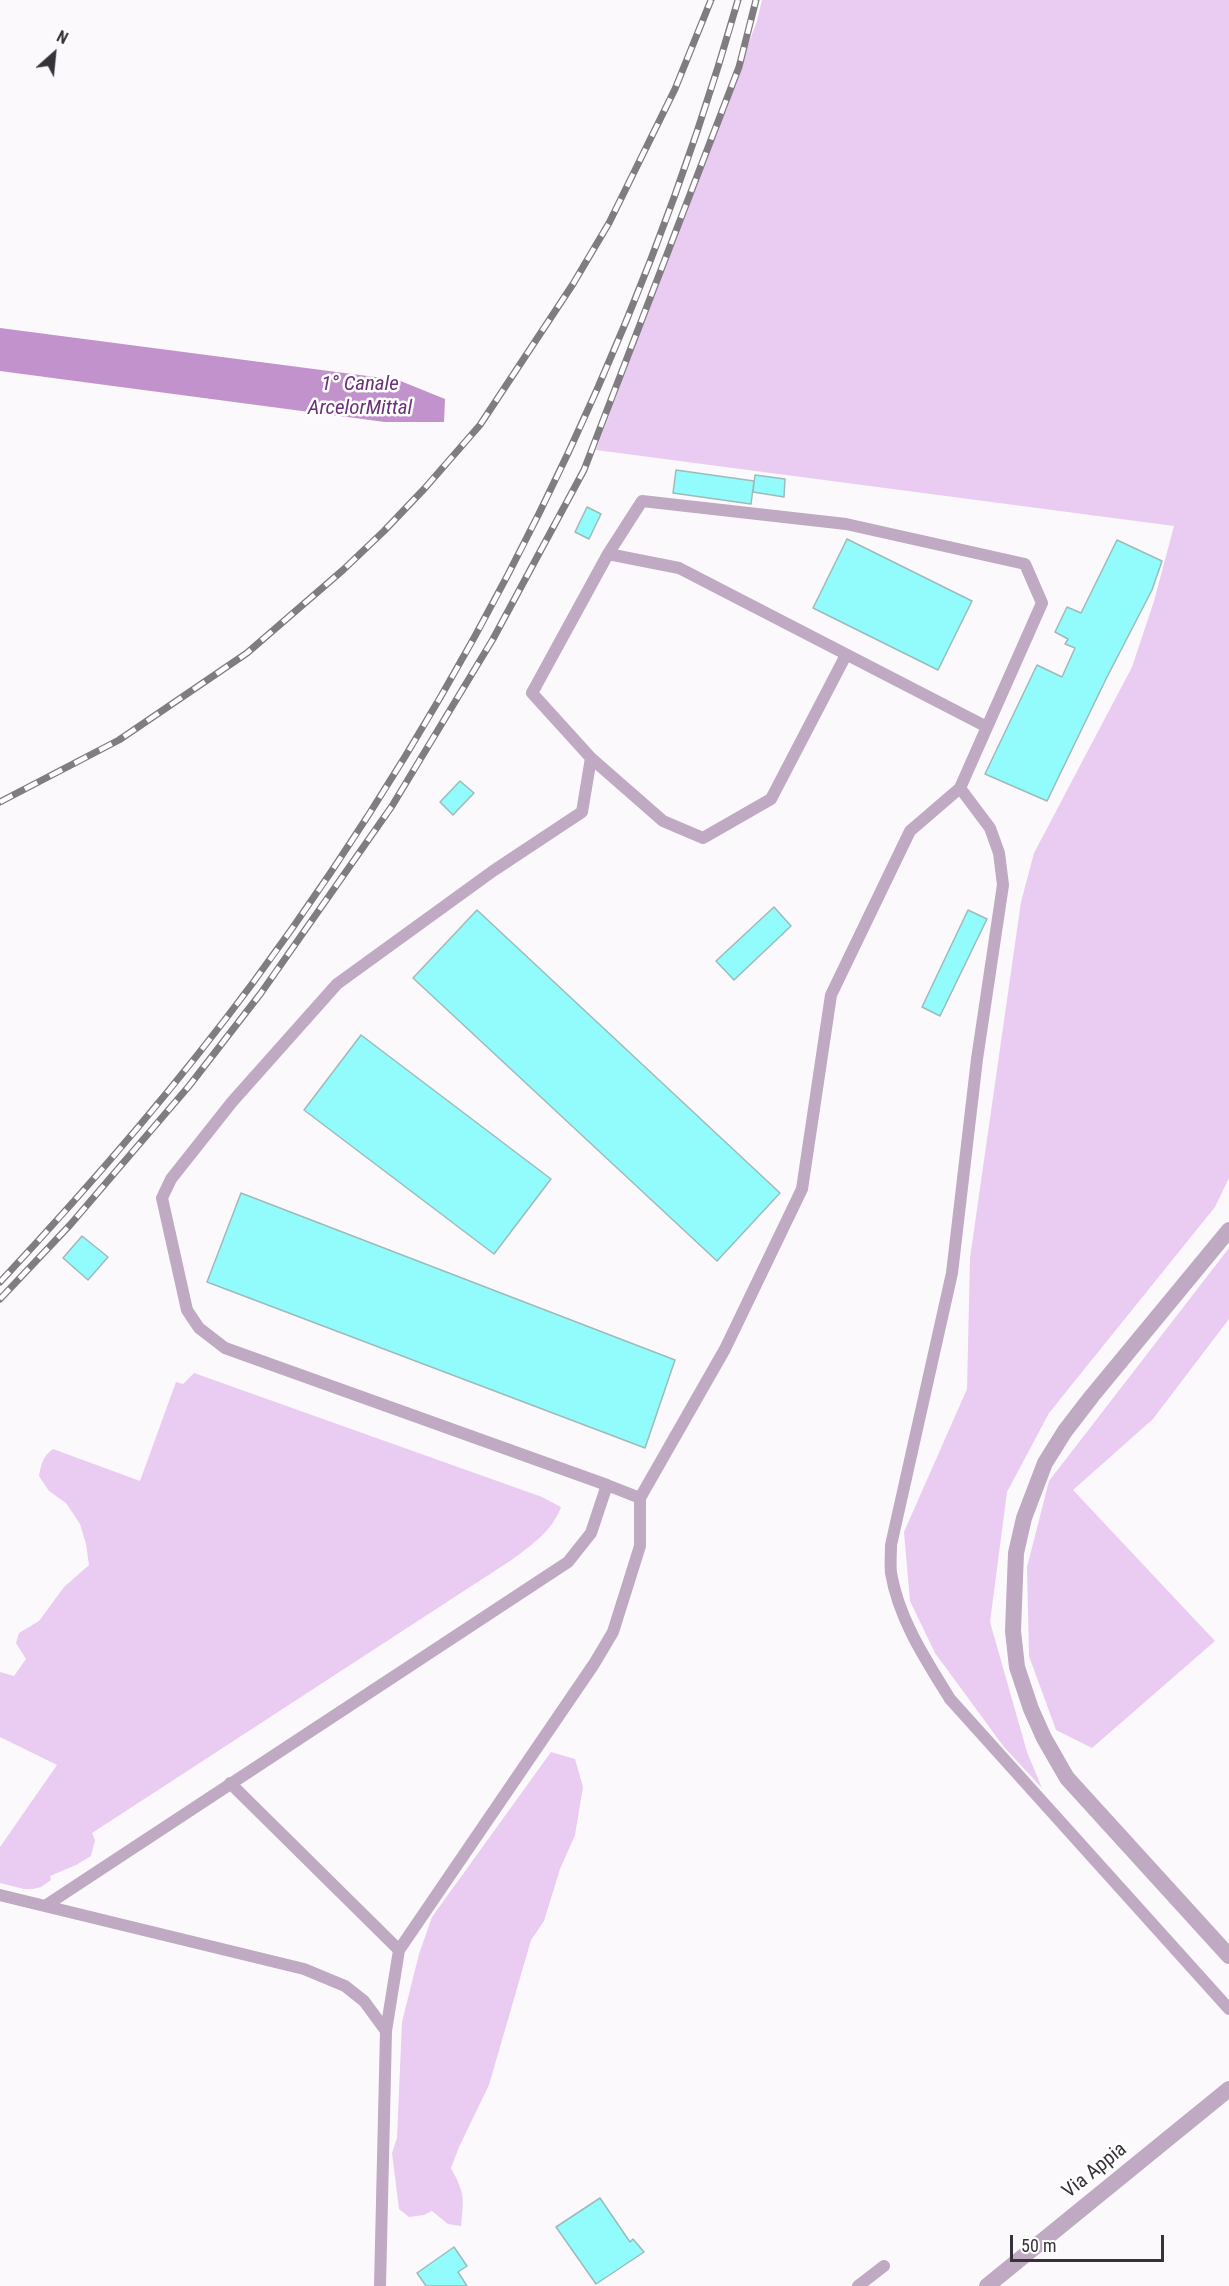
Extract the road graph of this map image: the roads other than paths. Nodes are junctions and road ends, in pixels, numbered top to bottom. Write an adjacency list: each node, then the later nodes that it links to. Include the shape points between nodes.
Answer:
1 (608, 554): 2 (lane, via 680,568); 3 (lane, via 642,501 846,524 1024,564 1042,603); 4 (lane, via 532,693)
2 (846, 655): 3 (lane); 4 (lane, via 771,799 703,838 663,821)
3 (987, 727): 5 (lane)
4 (591, 758): 7 (lane, via 582,812 337,984 232,1102 171,1179 162,1198 187,1310 199,1328 225,1348)
5 (960, 788): 8 (lane, via 910,831 831,995 802,1189 725,1348); 14 (lane, via 990,828 999,853 1003,885 977,1059 952,1273 891,1545 891,1573 917,1644 950,1699)
6 (1229, 1230): 13 (street, via 1092,1396 1045,1463 1024,1518 1013,1589 1017,1667 1044,1738 1067,1778)
7 (607, 1485): 8 (lane); 9 (lane, via 591,1533 568,1562)
8 (640, 1498): 12 (lane, via 640,1546 613,1632)
9 (230, 1784): 11 (lane); 12 (lane)
10 (0, 1895): 11 (lane)
11 (45, 1906): 15 (lane, via 304,1969 345,1986 364,2001)
12 (399, 1950): 15 (lane)
13 (1229, 1956)
14 (1229, 2009)
15 (386, 2031): 18 (lane)
16 (1229, 2089): 20 (street, Via Appia)
17 (884, 2266): 19 (lane)
18 (380, 2286)
19 (858, 2286)
20 (987, 2286)

